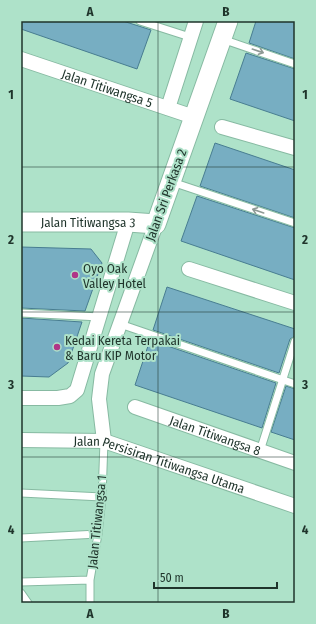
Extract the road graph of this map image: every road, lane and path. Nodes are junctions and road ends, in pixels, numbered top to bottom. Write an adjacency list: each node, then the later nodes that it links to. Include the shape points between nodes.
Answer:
1 (140, 21): 4 (lane)
2 (196, 21): 4 (street)
3 (228, 21): 5 (street, Jalan Sri Perkasa 2)
4 (190, 37): 8 (street)
5 (222, 39): 7 (lane, one-way to 7); 9 (street, Jalan Sri Perkasa 2)
6 (21, 59): 8 (street, Jalan Titiwangsa 5)
7 (295, 64)
8 (168, 108): 9 (street, Jalan Titiwangsa 5)
9 (194, 117): 12 (street, Jalan Sri Perkasa 2)
10 (222, 127): 11 (street)
11 (295, 148)
12 (171, 181): 15 (street, Jalan Sri Perkasa 2); 16 (lane, one-way to 12)
13 (21, 222): 14 (street, Jalan Titiwangsa 3)
14 (128, 222): 15 (street, Jalan Titiwangsa 3); 20 (street)
15 (156, 224): 21 (street, Jalan Sri Perkasa 2)
16 (295, 224)
17 (189, 269): 18 (street)
18 (295, 303)
19 (21, 313): 20 (lane)
20 (100, 316): 25 (street, via 77,390 70,396 58,398)
21 (120, 324): 23 (lane); 28 (street, Jalan Sri Perkasa 2, via 102,374 99,399)
22 (295, 341): 23 (lane)
23 (282, 380): 24 (lane); 29 (lane)
24 (295, 384)
25 (21, 398)
26 (135, 407): 29 (street, Jalan Titiwangsa 8)
27 (21, 440): 28 (street, Jalan Persisiran Titiwangsa Utama)
28 (104, 441): 32 (lane, Jalan Titiwangsa 1); 33 (street, Jalan Persisiran Titiwangsa Utama)
29 (260, 451): 30 (street, Jalan Titiwangsa 8)
30 (295, 463)
31 (21, 493): 32 (lane)
32 (102, 497): 34 (lane, Jalan Titiwangsa 1)
33 (295, 506)
34 (98, 534): 35 (lane); 36 (lane, Jalan Titiwangsa 1)
35 (21, 538)
36 (90, 580): 37 (lane); 40 (lane, Jalan Titiwangsa 1)
37 (21, 582)
38 (21, 593): 39 (lane)
39 (28, 603)
40 (90, 603)

